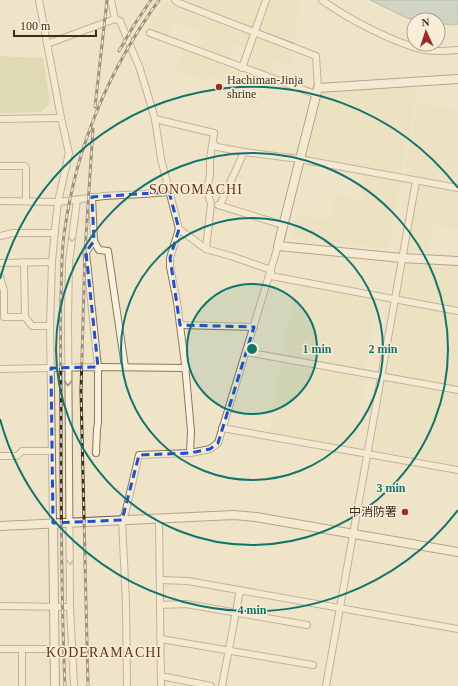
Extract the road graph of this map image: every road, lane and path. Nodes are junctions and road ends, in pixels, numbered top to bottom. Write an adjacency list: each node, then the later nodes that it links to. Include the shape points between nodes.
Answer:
1 (39, 0): 9 (street)
2 (111, 0): 6 (street)
3 (176, 0): 7 (street)
4 (266, 0): 7 (street)
5 (322, 0): 10 (street, via 367,27 407,44 425,50)
6 (115, 19): 9 (street); 15 (street, via 120,21 140,69)
7 (254, 33): 11 (street); 13 (street, via 316,56)
8 (150, 34): 11 (street)
9 (47, 44): 14 (street)
10 (458, 50)
11 (242, 68): 13 (street)
12 (458, 78): 13 (street)
13 (316, 91): 19 (street)
14 (61, 118): 16 (street); 28 (street, via 69,153)
15 (156, 118): 17 (street, via 214,133); 23 (street, via 161,159)
16 (0, 119)
17 (213, 143): 18 (street, via 217,147); 29 (street, via 207,190)
18 (244, 152): 19 (street); 30 (street)
19 (299, 159): 21 (street); 31 (street)
20 (0, 166): 27 (street, via 24,166)
21 (416, 181): 22 (street); 38 (street)
22 (458, 188)
23 (169, 192): 24 (street); 32 (street)
24 (92, 197): 25 (street); 35 (street)
25 (77, 200): 28 (street); 55 (street, one-way to 55, via 69,262)
26 (0, 201): 27 (street)
27 (26, 201): 28 (street)
28 (58, 202): 33 (street)
29 (210, 204): 30 (street); 37 (street)
30 (220, 205): 31 (street)
31 (283, 225): 36 (street)
32 (178, 229): 37 (street); 48 (street, via 170,267)
33 (55, 233): 34 (street, via 13,233); 42 (street)
34 (0, 236)
35 (94, 241): 52 (street, via 86,252); 53 (street, via 99,250 108,251)
36 (278, 246): 38 (street); 43 (street)
37 (206, 249): 43 (street)
38 (402, 258): 39 (street); 45 (street)
39 (458, 261)
40 (0, 262): 41 (street)
41 (24, 262): 42 (street); 47 (street)
42 (52, 262): 49 (street)
43 (271, 270): 45 (street, via 271,276); 50 (street)
44 (0, 277): 47 (street, via 4,291 4,317)
45 (395, 300): 46 (street); 58 (street)
46 (458, 311)
47 (25, 317): 49 (street, via 32,326)
48 (180, 325): 50 (street); 56 (street)
49 (50, 326): 54 (street)
50 (254, 327): 51 (street)
51 (246, 352): 58 (street); 60 (street)
52 (98, 367): 53 (street); 55 (street); 62 (street)
53 (126, 367): 56 (street)
54 (51, 368): 55 (street); 57 (street); 61 (street)
55 (68, 368): 69 (street, one-way to 69)
56 (186, 368): 63 (street, via 191,431)
57 (0, 369)
58 (381, 376): 59 (street); 64 (street)
59 (458, 390)
60 (222, 428): 63 (street, via 218,443 210,450); 64 (street)
61 (52, 450): 65 (street, via 22,451 18,456); 70 (street)
62 (96, 453)
63 (190, 453): 68 (street, via 138,455)
64 (368, 454): 66 (street); 72 (street)
65 (0, 456)
66 (458, 470)
67 (159, 518): 68 (street); 72 (street, via 256,516); 74 (street)
68 (122, 520): 69 (street); 94 (street)
69 (69, 523): 70 (street); 79 (street, one-way to 79)
70 (53, 524): 71 (street); 78 (street)
71 (0, 526)
72 (352, 533): 73 (street); 80 (street)
73 (458, 552)
74 (160, 580): 75 (street, via 188,581); 76 (street)
75 (240, 590): 80 (street); 81 (street)
76 (160, 605): 81 (street, via 186,604); 84 (street)
77 (0, 606): 78 (street)
78 (54, 607): 79 (street); 87 (street)
79 (70, 607): 93 (street)
80 (340, 608): 83 (street); 98 (street)
81 (236, 612): 82 (street); 88 (street)
82 (307, 625)
83 (458, 629)
84 (161, 640): 88 (street); 90 (street)
85 (0, 649): 86 (street)
86 (22, 649): 87 (street); 91 (street)
87 (54, 649): 92 (street)
88 (229, 650): 89 (street); 97 (street)
89 (313, 665)
90 (161, 676): 95 (street); 96 (street)
91 (22, 686)
92 (55, 686)
93 (74, 686)
94 (127, 686)
95 (161, 686)
96 (211, 686)
97 (222, 686)
98 (328, 686)

